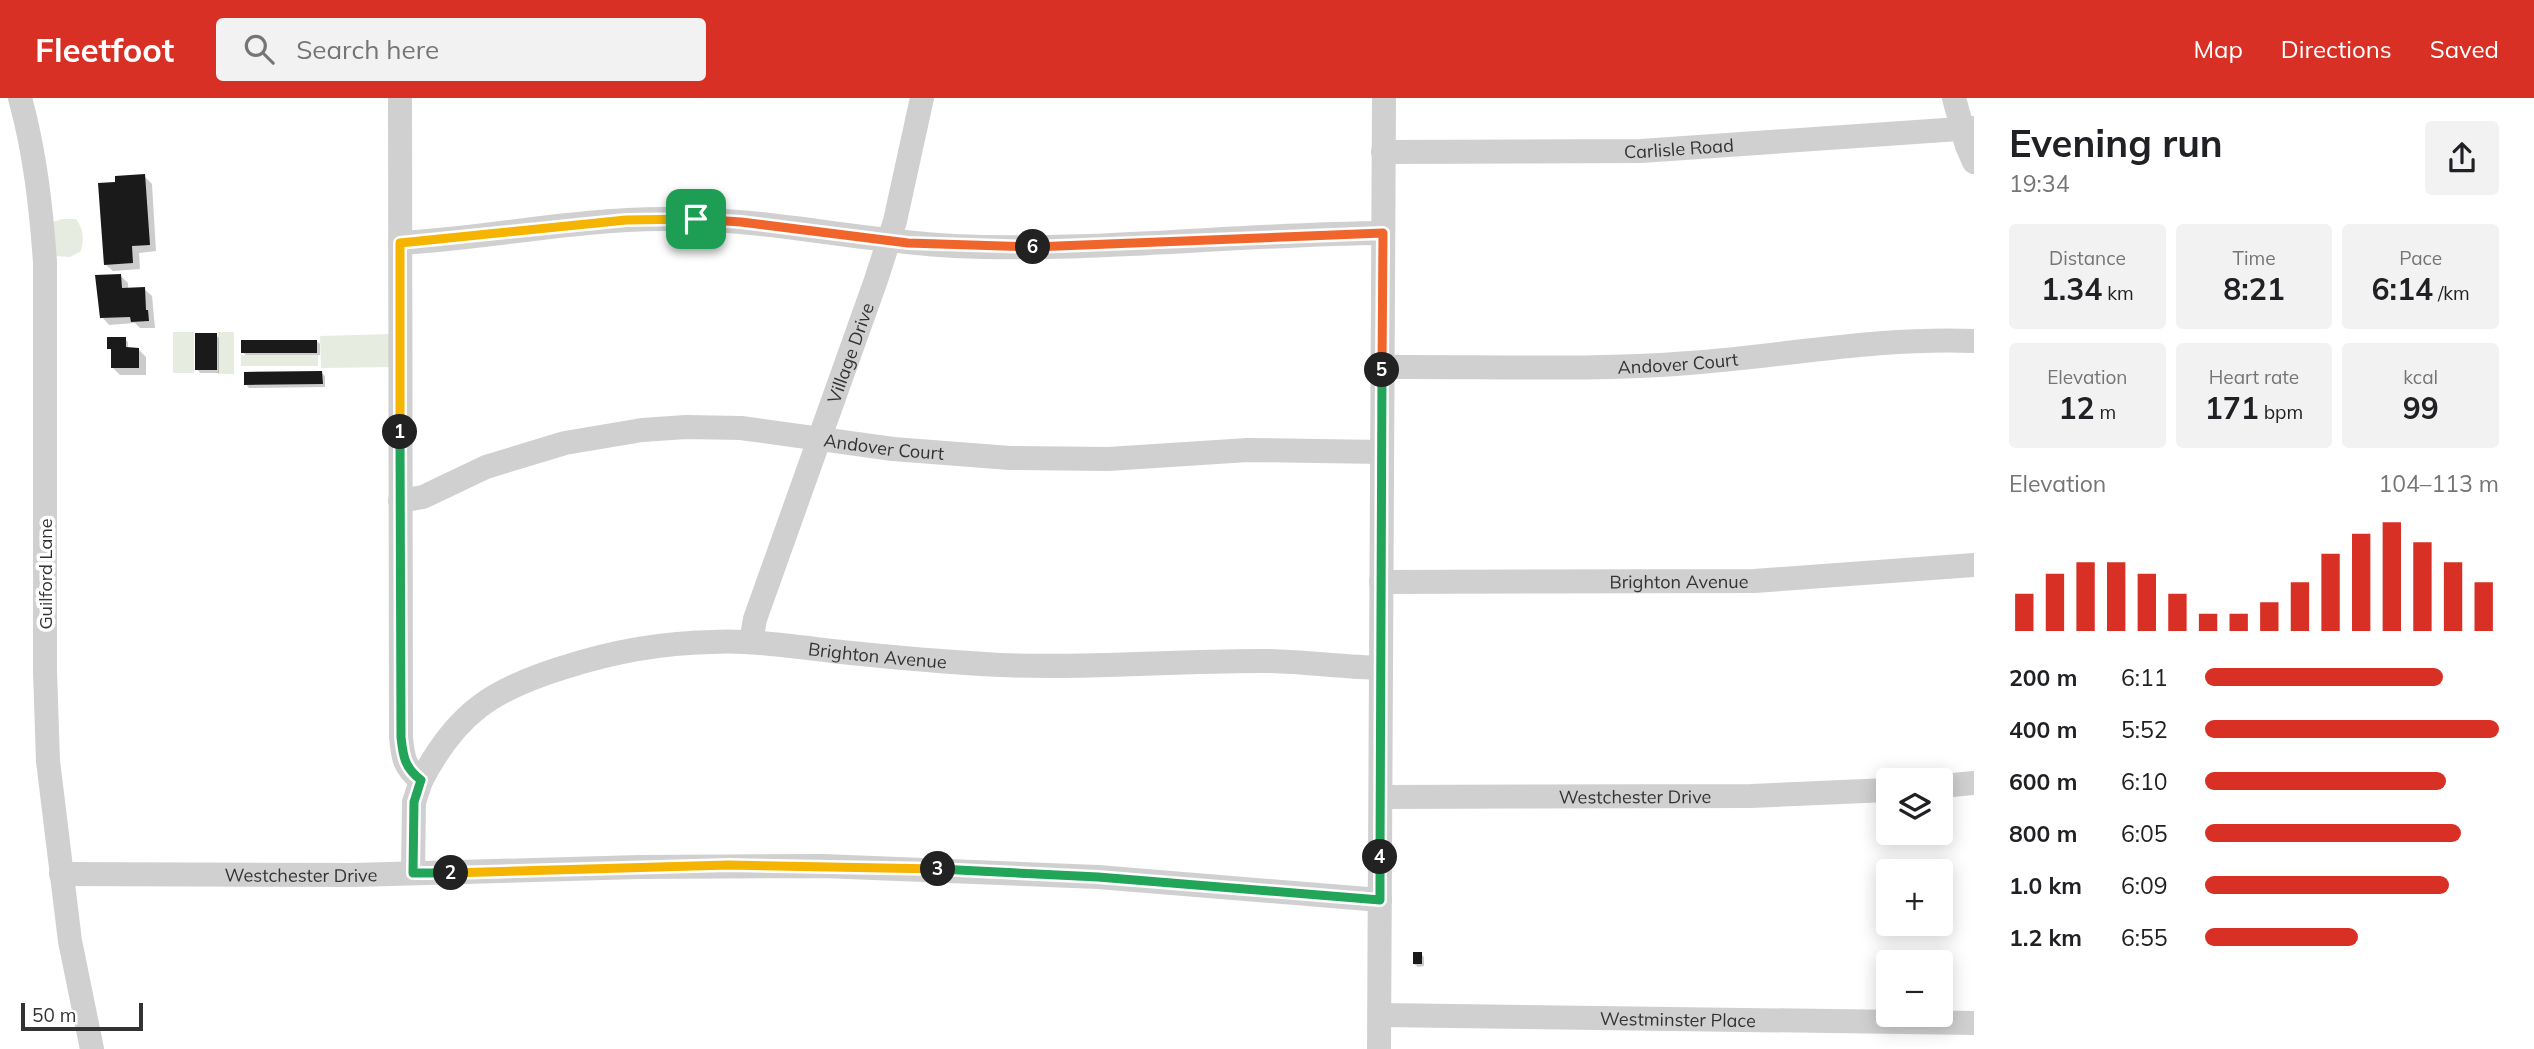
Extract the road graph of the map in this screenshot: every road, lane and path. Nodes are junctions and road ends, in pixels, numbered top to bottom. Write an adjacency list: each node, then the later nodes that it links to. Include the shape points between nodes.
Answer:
1 (20, 98): 27 (street, Guilford Lane, via 35,172 45,262 45,700)
2 (400, 98): 11 (street)
3 (922, 98): 10 (street, Village Drive)
4 (1384, 98): 7 (street)
5 (1954, 98): 6 (street)
6 (1968, 128): 7 (street, Carlisle Road, via 1640,151); 8 (street)
7 (1383, 152): 9 (street)
8 (1974, 162)
9 (1383, 233): 10 (street, via 1086,247); 13 (street)
10 (889, 241): 11 (street, via 741,222 664,219); 14 (street, Village Drive)
11 (400, 243): 16 (street)
12 (1974, 341): 13 (street, Andover Court, via 1891,341 1638,366)
13 (1382, 367): 15 (street)
14 (819, 439): 15 (street, Andover Court, via 947,455 1021,458 1108,459 1248,450); 16 (street, Andover Court, via 741,428 686,427 603,435 486,467 423,496); 19 (street, Village Drive, via 754,620)
15 (1382, 452): 18 (street)
16 (400, 501): 21 (street, via 402,755 408,770)
17 (1974, 565): 18 (street, Brighton Avenue, via 1754,581)
18 (1381, 582): 20 (street)
19 (751, 642): 20 (street, Brighton Avenue, via 1002,665 1270,661); 21 (street, Brighton Avenue, via 650,647 584,661 520,683 486,701 455,727)
20 (1381, 668): 25 (street)
21 (421, 780): 26 (street, Brighton Avenue, via 414,802)
22 (1974, 783): 23 (street)
23 (1953, 785)
24 (1876, 791): 25 (street, Westchester Drive, via 1751,796)
25 (1381, 797): 28 (street)
26 (413, 873): 27 (street, Westchester Drive); 28 (street, Westchester Drive, via 729,865 885,867 1098,877)
27 (61, 874): 31 (street, Guilford Lane)
28 (1380, 900): 29 (street)
29 (1380, 1015): 30 (street, Westminster Place); 32 (street)
30 (1974, 1023)
31 (92, 1049)
32 (1379, 1049)

